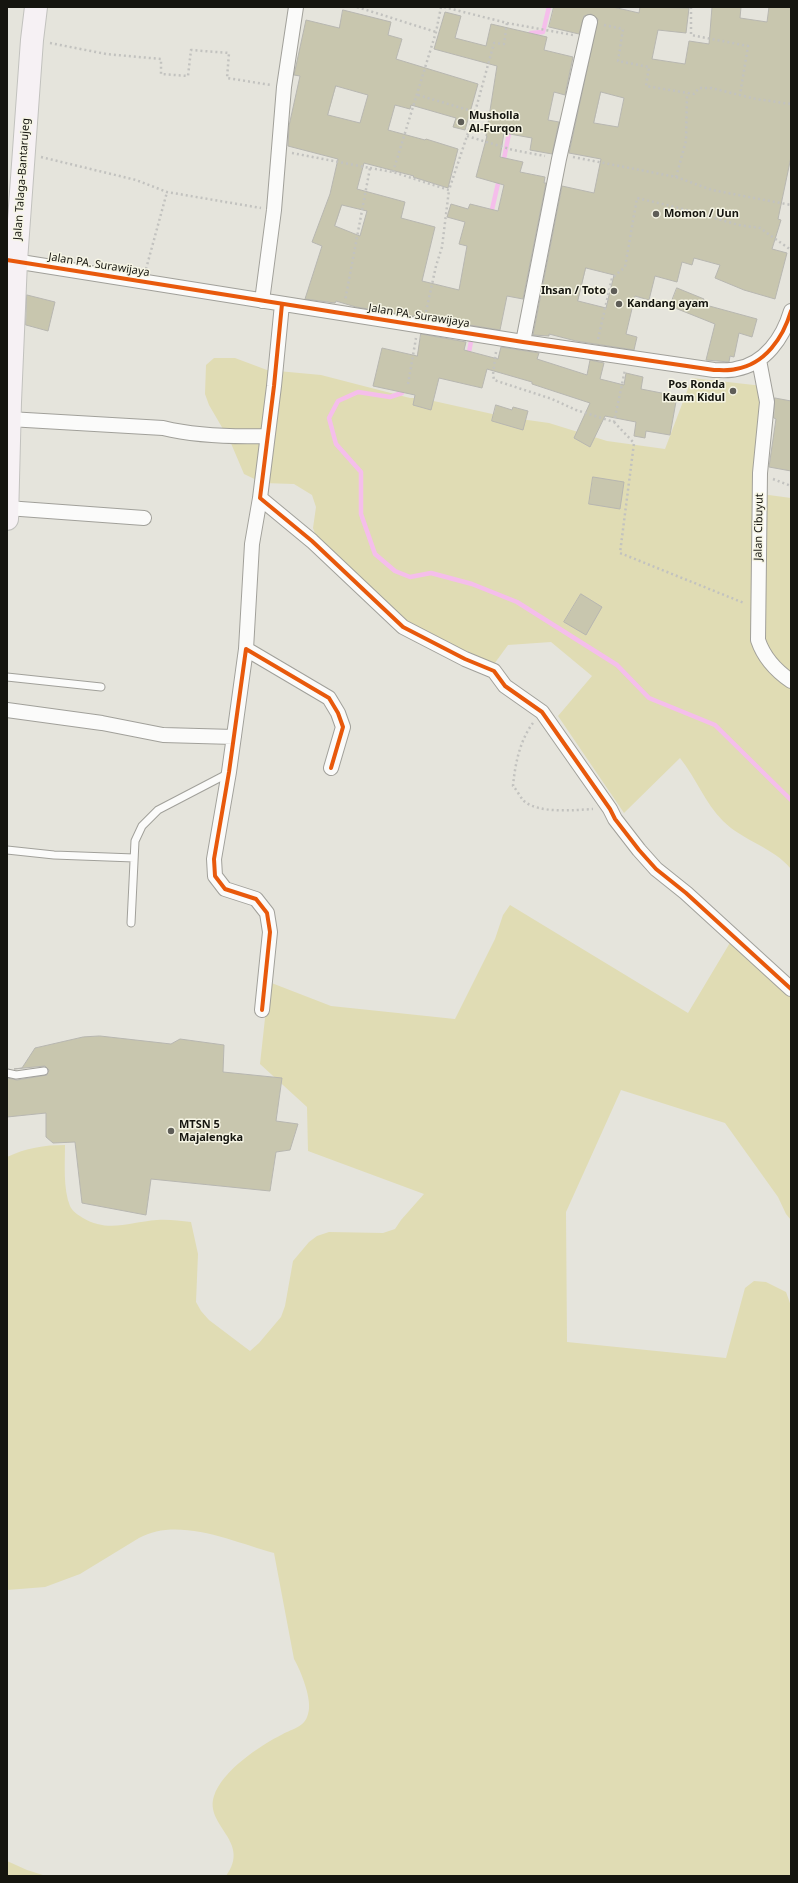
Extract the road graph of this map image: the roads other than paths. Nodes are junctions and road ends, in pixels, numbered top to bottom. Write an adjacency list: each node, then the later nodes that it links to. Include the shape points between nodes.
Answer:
1 (36, 7): 4 (main road, Jalan Talaga-Bantarujeg, via 25,153)
2 (296, 7): 5 (street, via 284,87 274,210)
3 (590, 22): 8 (street)
4 (12, 260): 5 (street, Jalan PA. Surawijaya); 10 (main road, Jalan Talaga-Bantarujeg)
5 (262, 301): 6 (street, Jalan PA. Surawijaya)
6 (282, 304): 8 (street, Jalan PA. Surawijaya); 11 (street)
7 (791, 311): 9 (street, Jalan PA. Surawijaya, via 786,327)
8 (523, 342): 9 (street, Jalan PA. Surawijaya, via 714,370 734,370)
9 (759, 360): 18 (street, Jalan Cibuyut, via 767,402 760,473 758,640 763,653 779,673)
10 (9, 419): 11 (street, via 163,428 231,436); 13 (main road, Jalan Talaga-Bantarujeg)
11 (267, 436): 12 (street)
12 (260, 498): 16 (street, via 252,544); 27 (street, via 312,541 403,627 494,671 505,686 542,712 638,850)
13 (7, 508): 14 (street); 15 (main road, Jalan Talaga-Bantarujeg)
14 (144, 518)
15 (7, 519)
16 (246, 649): 21 (street); 22 (street, via 329,698 343,727)
17 (7, 677): 19 (lane)
18 (791, 681)
19 (101, 687)
20 (7, 710): 21 (street, via 102,723 163,735)
21 (234, 737): 23 (street)
22 (331, 768)
23 (229, 772): 25 (lane, via 158,810 142,826 135,841); 28 (street, via 214,859 215,876 225,888 256,899 267,913 270,932)
24 (7, 850): 25 (lane, via 54,855)
25 (134, 858): 26 (lane)
26 (131, 923)
27 (791, 989)
28 (262, 1010)
29 (44, 1071): 30 (lane, via 16,1075)
30 (7, 1073)

